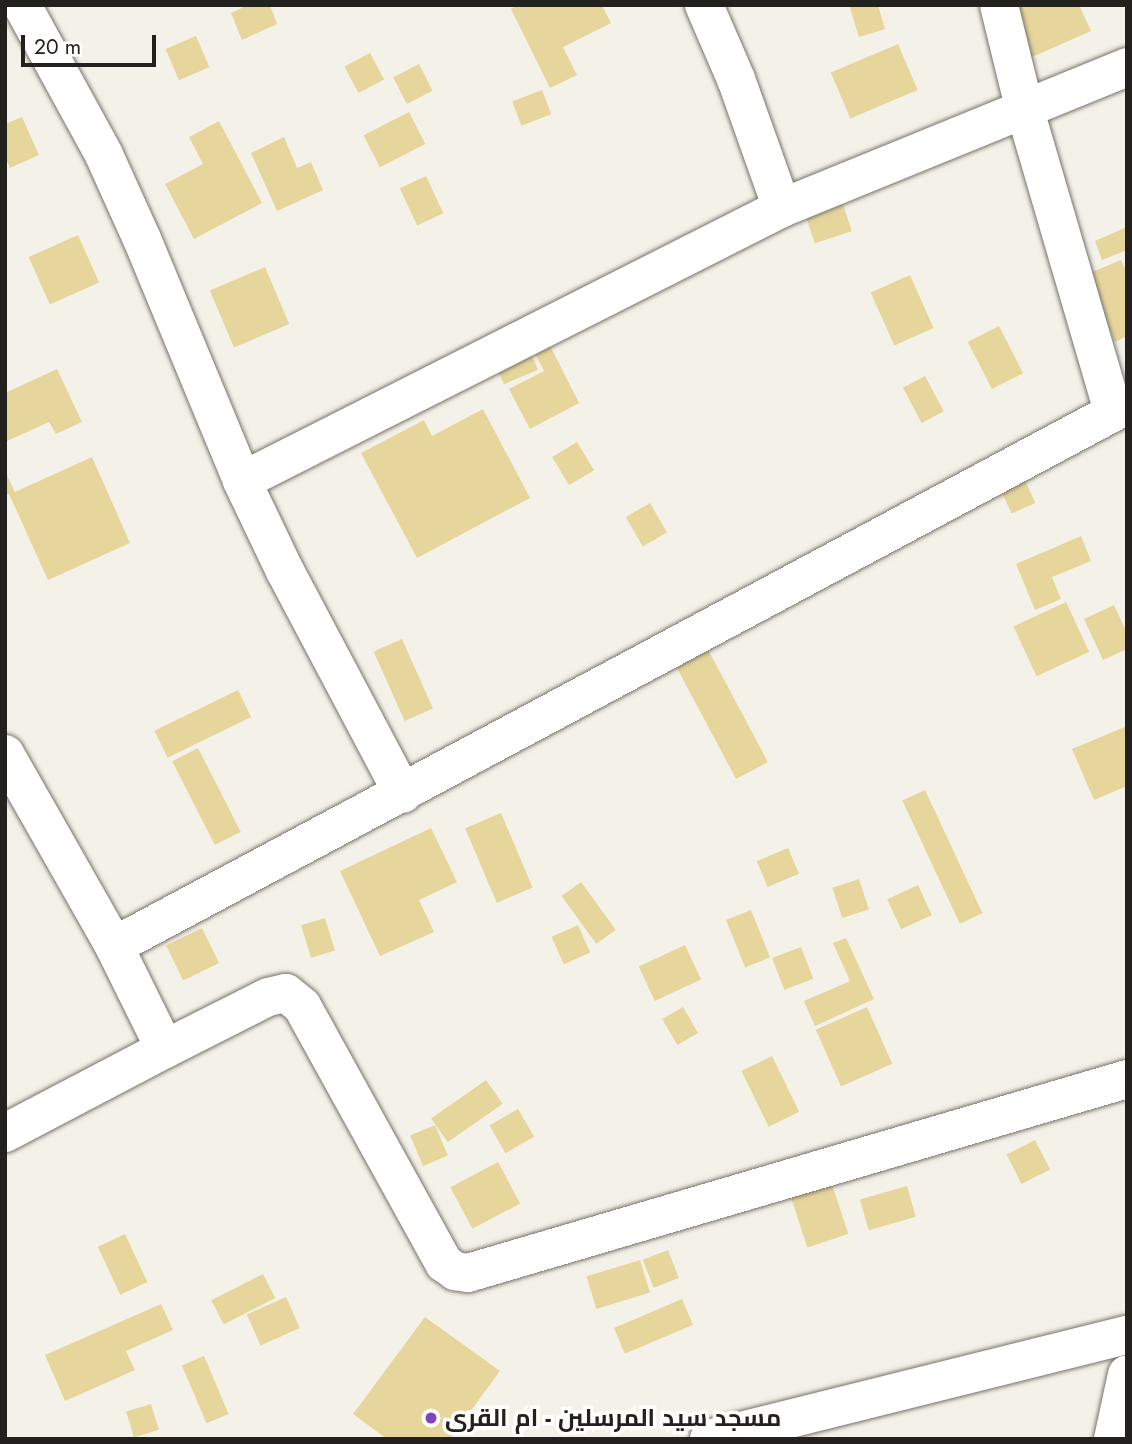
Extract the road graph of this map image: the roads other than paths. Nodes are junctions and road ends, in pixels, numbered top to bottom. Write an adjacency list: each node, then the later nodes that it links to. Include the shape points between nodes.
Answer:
1 (22, 5): 8 (street, via 104,155)
2 (704, 5): 6 (street)
3 (999, 5): 5 (street)
4 (1127, 67): 5 (street)
5 (1024, 107): 6 (street); 7 (street)
6 (782, 208): 8 (street)
7 (1120, 408): 10 (street)
8 (242, 481): 10 (street)
9 (5, 754): 11 (street)
10 (403, 794): 11 (street)
11 (114, 946): 12 (street)
12 (165, 1049): 13 (street, via 268,997 286,993 302,1006 444,1263 468,1273); 14 (street)
13 (1127, 1079)
14 (5, 1133)
15 (1127, 1335): 17 (street)
16 (1127, 1374): 18 (street)
17 (729, 1436)
18 (1113, 1439)

